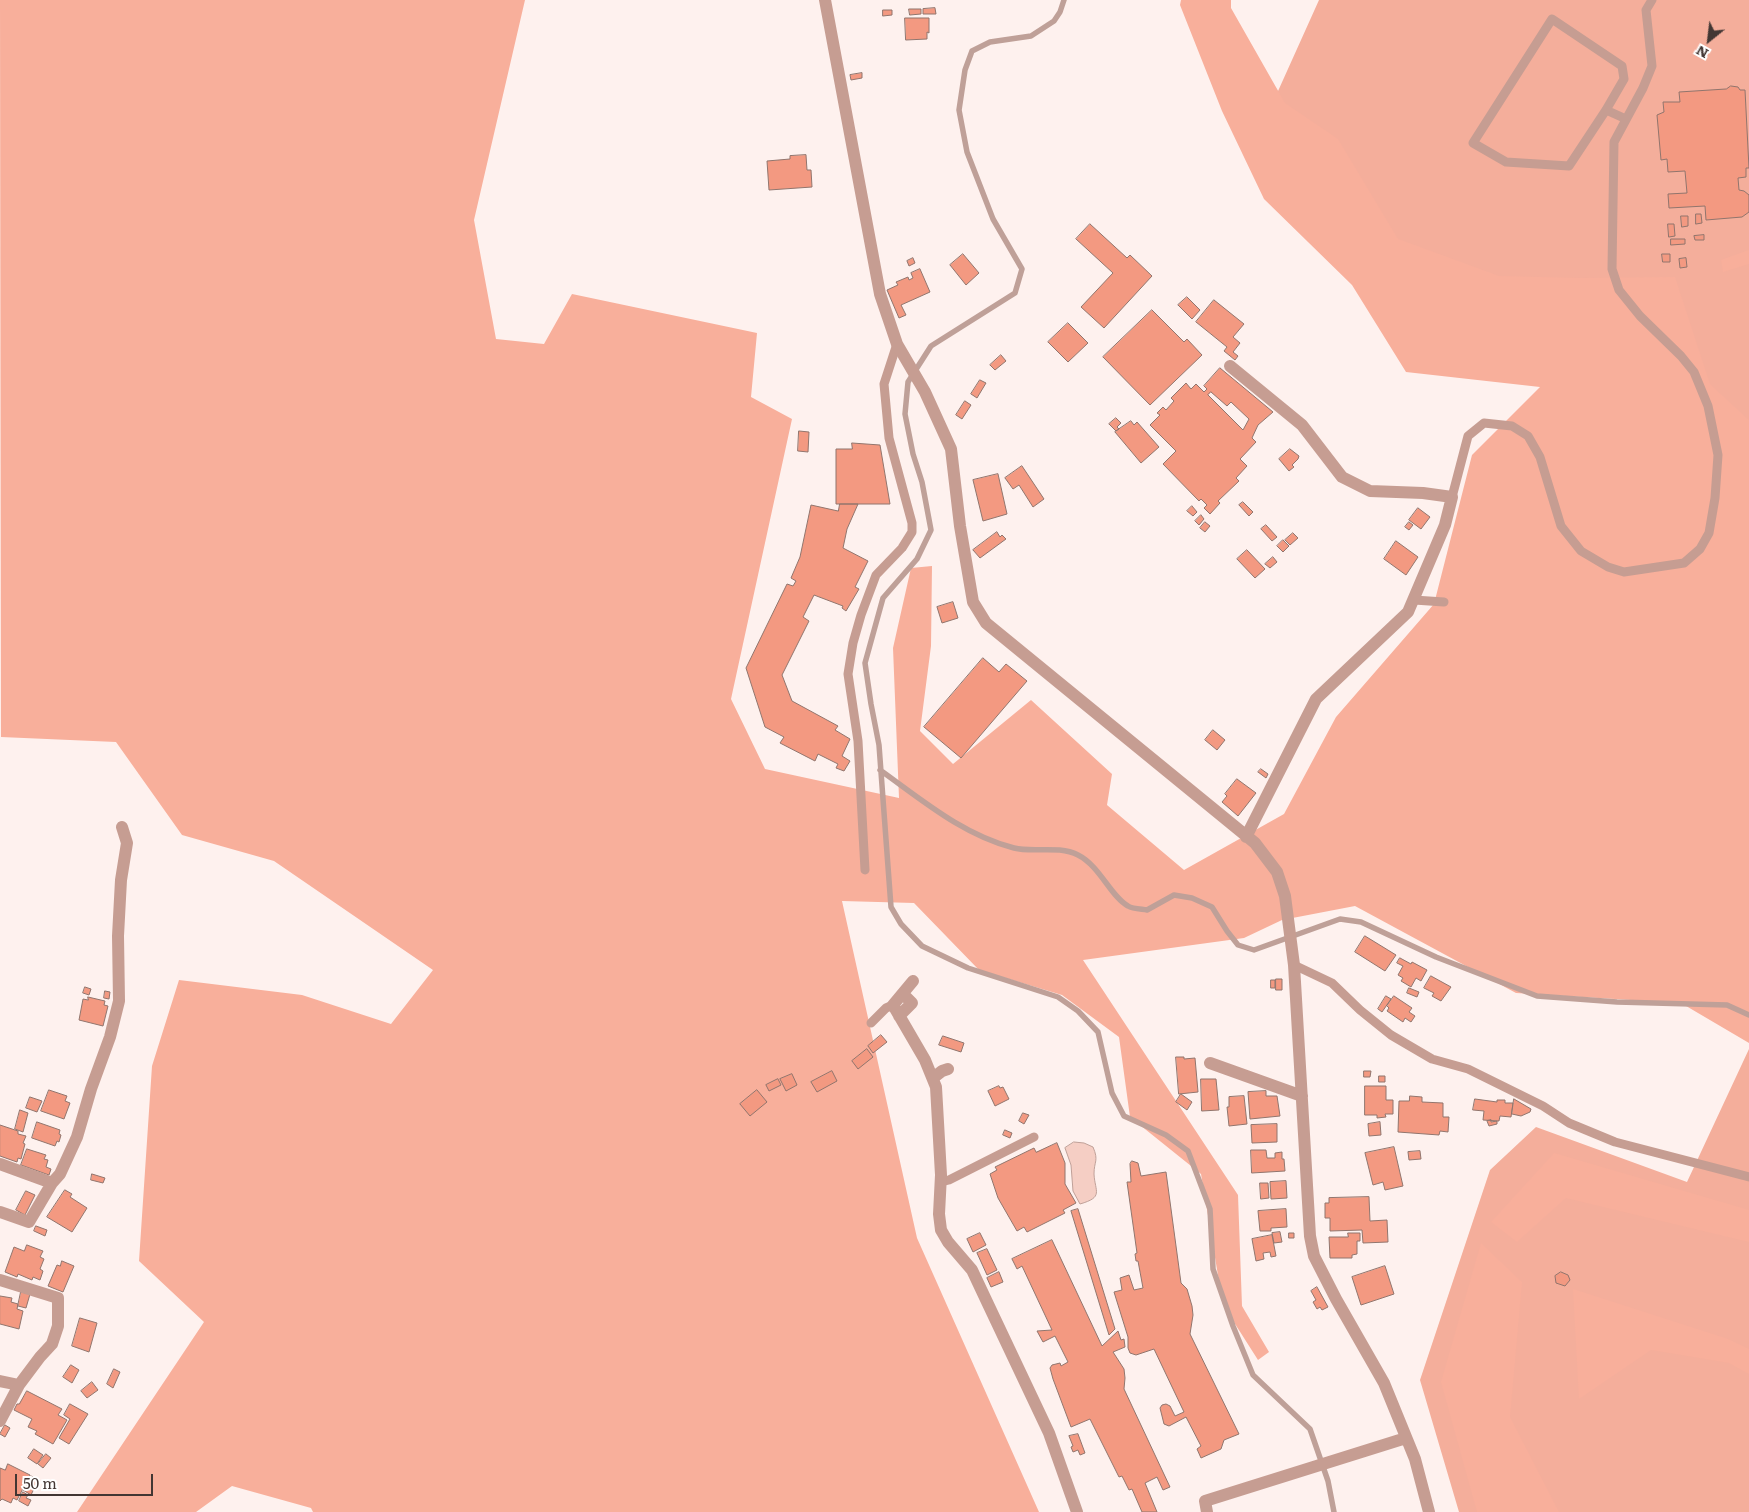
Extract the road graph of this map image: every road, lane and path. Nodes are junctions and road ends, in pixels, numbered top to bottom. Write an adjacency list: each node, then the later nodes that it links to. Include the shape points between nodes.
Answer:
1 (825, 0): 5 (street, via 880,294)
2 (1652, 0): 4 (lane, via 1646,10 1652,66)
3 (1606, 110): 3 (lane, via 1569,166 1506,162 1473,143 1552,19 1622,66 1624,79); 4 (lane)
4 (1626, 119): 7 (lane, via 1614,142 1612,269 1619,290 1694,372 1708,406 1718,456 1709,533 1700,549 1684,563 1624,572 1608,567 1580,551 1561,526 1540,457 1528,436 1512,426 1484,423 1468,436)
5 (897, 344): 11 (street, via 920,382 952,449 960,526 973,602 986,624); 12 (lane, via 884,384 889,438 912,532 902,548 876,575 855,634 848,674 858,741)
6 (1230, 366): 7 (street, via 1302,425 1342,477 1370,491)
7 (1452, 497): 8 (street, via 1445,525)
8 (1414, 600): 9 (lane); 11 (street, via 1408,612 1316,699)
9 (1444, 602)
10 (122, 827): 25 (street, via 127,843 118,936 119,1001 77,1138 60,1174)
11 (1246, 837): 13 (street, via 1255,843 1277,872 1285,896)
12 (865, 870)
13 (1294, 961): 20 (street); 23 (lane, via 1332,983 1391,1035 1432,1059 1468,1069 1543,1106 1569,1123 1615,1142)
14 (913, 981): 15 (street, via 903,994 912,1002)
15 (896, 1010): 16 (lane, via 886,1008); 19 (street)
16 (871, 1023)
17 (1210, 1063): 20 (street)
18 (948, 1069): 19 (street)
19 (933, 1078): 24 (street)
20 (1302, 1096): 31 (street, via 1314,1256 1384,1383)
21 (1034, 1137): 24 (lane)
22 (0, 1164): 25 (street)
23 (1749, 1177)
24 (941, 1182): 32 (street, via 941,1230 972,1270 1049,1434)
25 (52, 1183): 26 (street, via 32,1224)
26 (0, 1212)
27 (0, 1280): 29 (street, via 58,1298 58,1326 52,1344)
28 (0, 1381): 29 (street)
29 (19, 1385): 30 (street)
30 (0, 1420)
31 (1406, 1438): 33 (street, via 1205,1501); 34 (street)
32 (1077, 1512)
33 (1208, 1512)
34 (1429, 1512)

